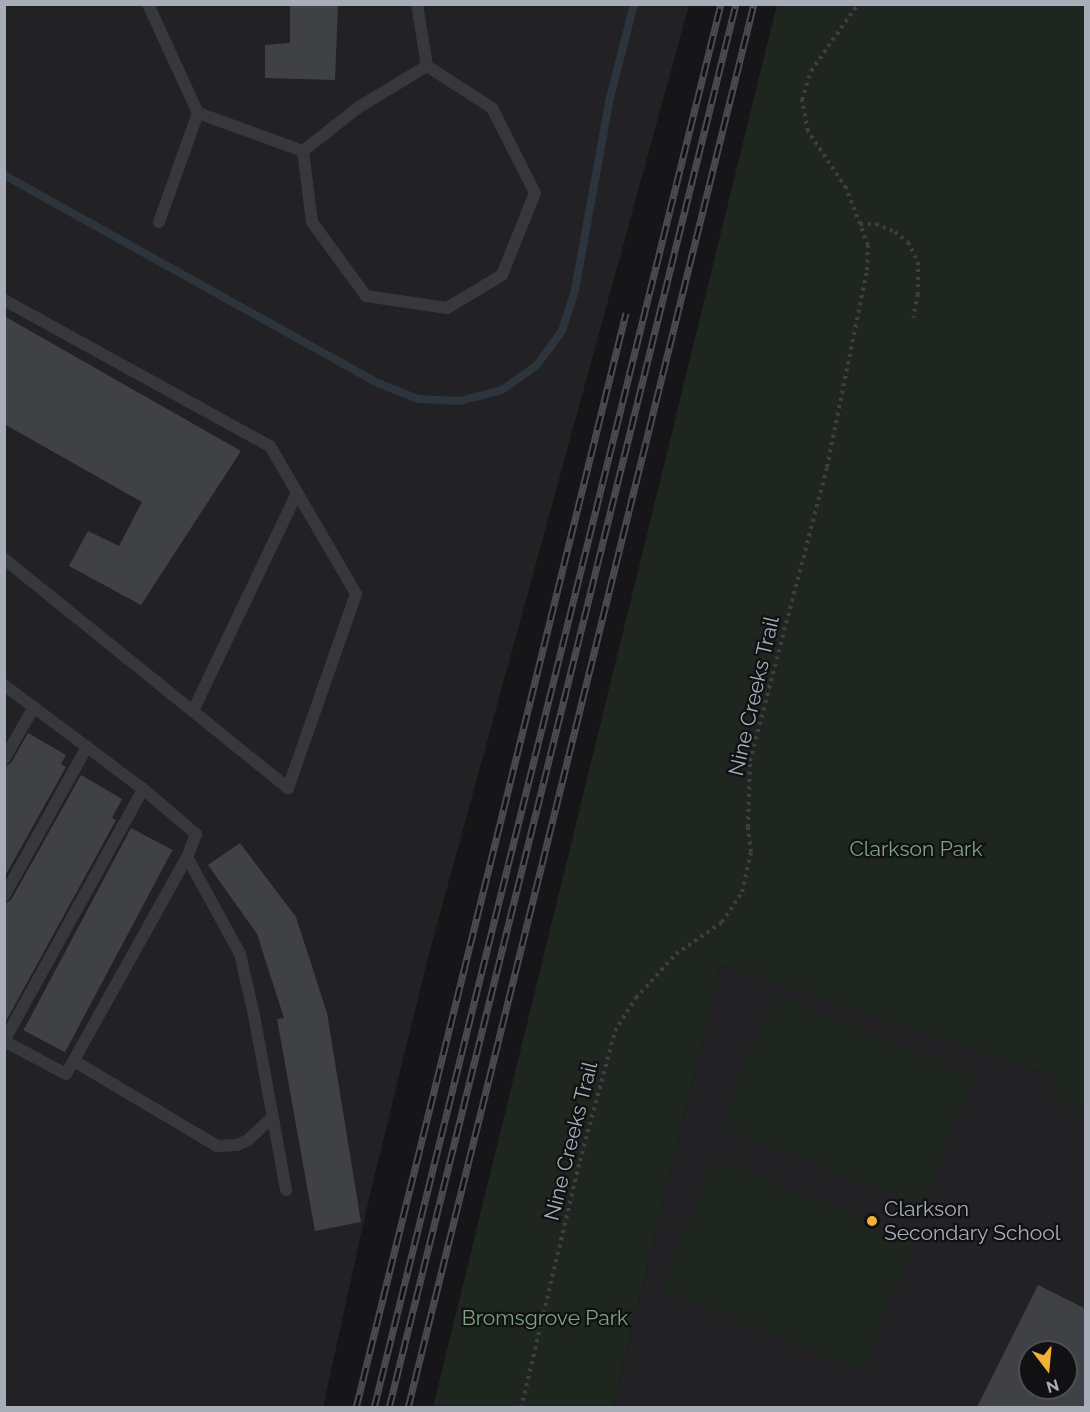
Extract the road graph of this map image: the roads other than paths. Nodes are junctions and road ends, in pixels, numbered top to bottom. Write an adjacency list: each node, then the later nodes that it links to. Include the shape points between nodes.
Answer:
1 (148, 4): 4 (lane)
2 (417, 4): 3 (lane)
3 (427, 66): 5 (lane, via 359,107); 5 (lane, via 492,108 535,193 502,275 447,308 366,296 312,222)
4 (198, 113): 5 (lane); 6 (lane)
5 (303, 151)
6 (159, 222)
7 (4, 300): 8 (lane, via 270,446)
8 (297, 493): 12 (lane); 12 (lane, via 356,594 288,788)
9 (4, 560): 12 (lane)
10 (4, 685): 11 (lane)
11 (34, 707): 13 (lane); 14 (lane)
12 (193, 711)
13 (87, 747): 15 (lane); 17 (lane)
14 (4, 759)
15 (143, 789): 16 (lane, via 196,834); 18 (lane, via 4,1041 66,1074)
16 (187, 857): 18 (lane); 19 (lane, via 240,954)
17 (4, 896)
18 (74, 1061): 19 (lane, via 217,1146 249,1140)
19 (273, 1117): 20 (lane)
20 (286, 1190)

